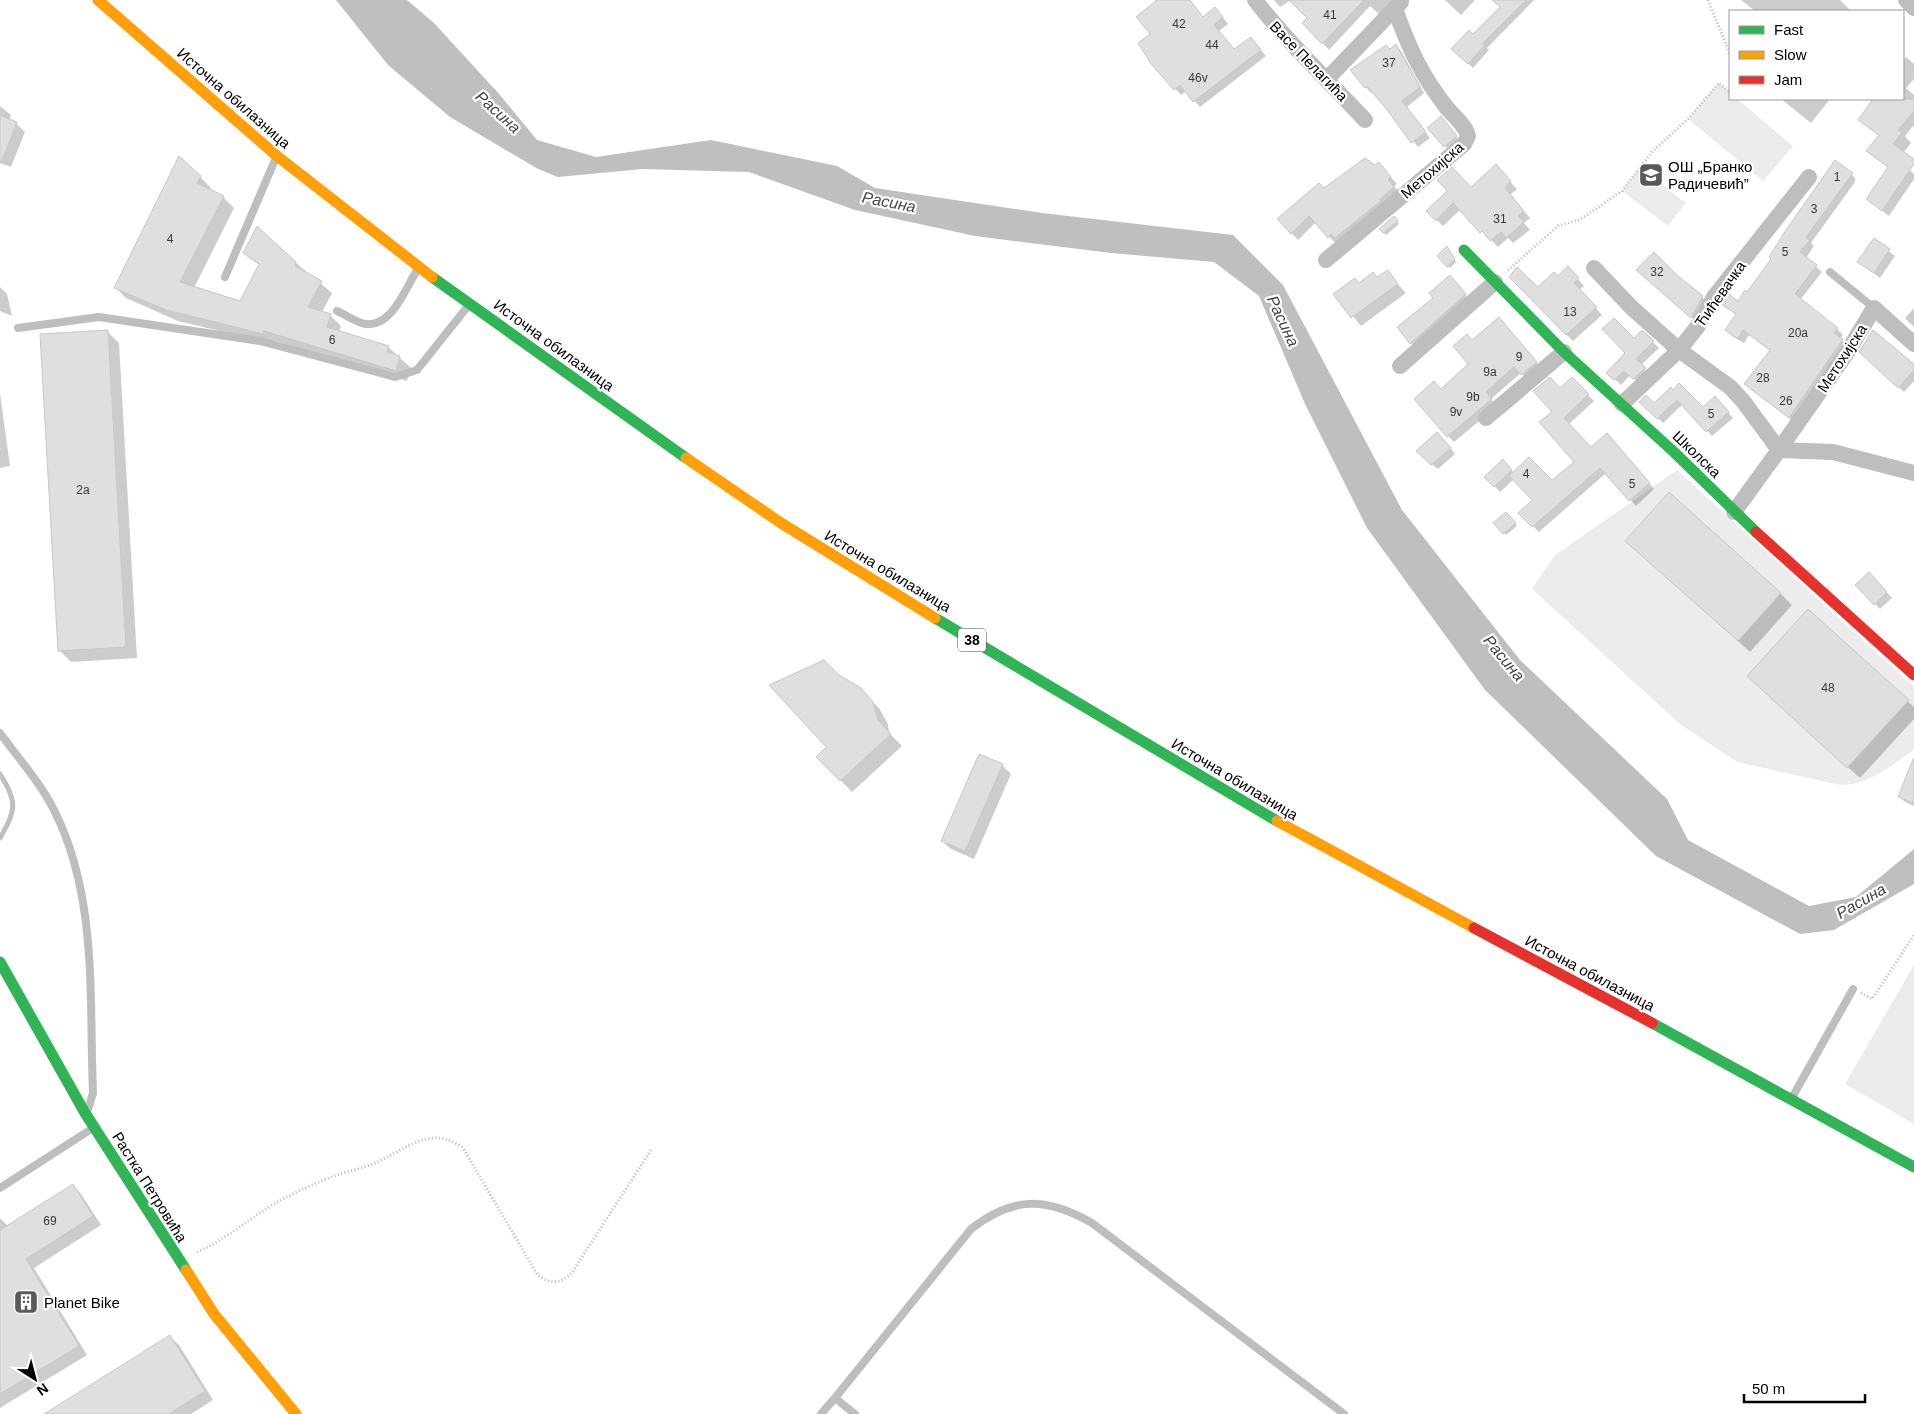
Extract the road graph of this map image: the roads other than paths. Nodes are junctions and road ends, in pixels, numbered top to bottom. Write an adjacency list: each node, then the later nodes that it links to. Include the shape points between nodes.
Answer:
1 (98, 0): 8 (main road, Источна обилазница / 38)
2 (1255, 0): 6 (street, Васе Пелагића, via 1297,50)
3 (1906, 0): 5 (street)
4 (1399, 4): 6 (street, Метохијска); 11 (street, Метохијска, via 1418,68 1468,136 1464,144)
5 (1914, 8)
6 (1327, 79): 7 (street, Васе Пелагића)
7 (1365, 120)
8 (277, 156): 12 (main road, Источна обилазница / 38); 15 (lane)
9 (1809, 177): 22 (street, Ћићевачка, via 1714,297 1698,326)
10 (1464, 250): 16 (main road, Школска)
11 (1326, 260)
12 (418, 268): 17 (main road, Источна обилазница / 38); 19 (lane, via 390,315 379,322 366,324)
13 (1594, 268): 22 (street)
14 (1830, 272): 18 (lane)
15 (225, 277)
16 (1495, 282): 23 (main road, Школска); 24 (street)
17 (470, 303): 20 (lane, via 417,370 395,377 260,340 99,317); 34 (main road, Источна обилазница / 38, via 781,523 986,648 1310,841)
18 (1874, 308): 21 (street, Метохијска); 27 (street, Метохијска)
19 (337, 311)
20 (18, 328)
21 (1914, 344)
22 (1679, 350): 25 (street, Ћићевачка); 27 (street, via 1730,387)
23 (1564, 352): 25 (main road, Школска); 26 (street)
24 (1400, 366)
25 (1622, 404): 29 (main road, Школска)
26 (1486, 418)
27 (1780, 450): 28 (street, via 1833,452); 29 (street, Метохијска)
28 (1914, 473)
29 (1734, 512): 30 (main road, Школска)
30 (1914, 675)
31 (0, 733): 35 (lane, via 42,789 72,851 89,949 93,1093 91,1106)
32 (0, 962): 35 (main road, Растка Петровића)
33 (1853, 989): 34 (lane)
34 (1791, 1100): 37 (main road, Источна обилазница / 38)
35 (85, 1112): 36 (main road, Растка Петровића)
36 (94, 1127): 38 (lane); 40 (main road, Растка Петровића, via 214,1314)
37 (1914, 1167)
38 (0, 1188)
39 (834, 1398): 41 (lane); 42 (lane); 43 (lane, via 971,1230 988,1216 1011,1207 1054,1205 1092,1223)
40 (296, 1414)
41 (821, 1414)
42 (854, 1414)
43 (1344, 1414)

